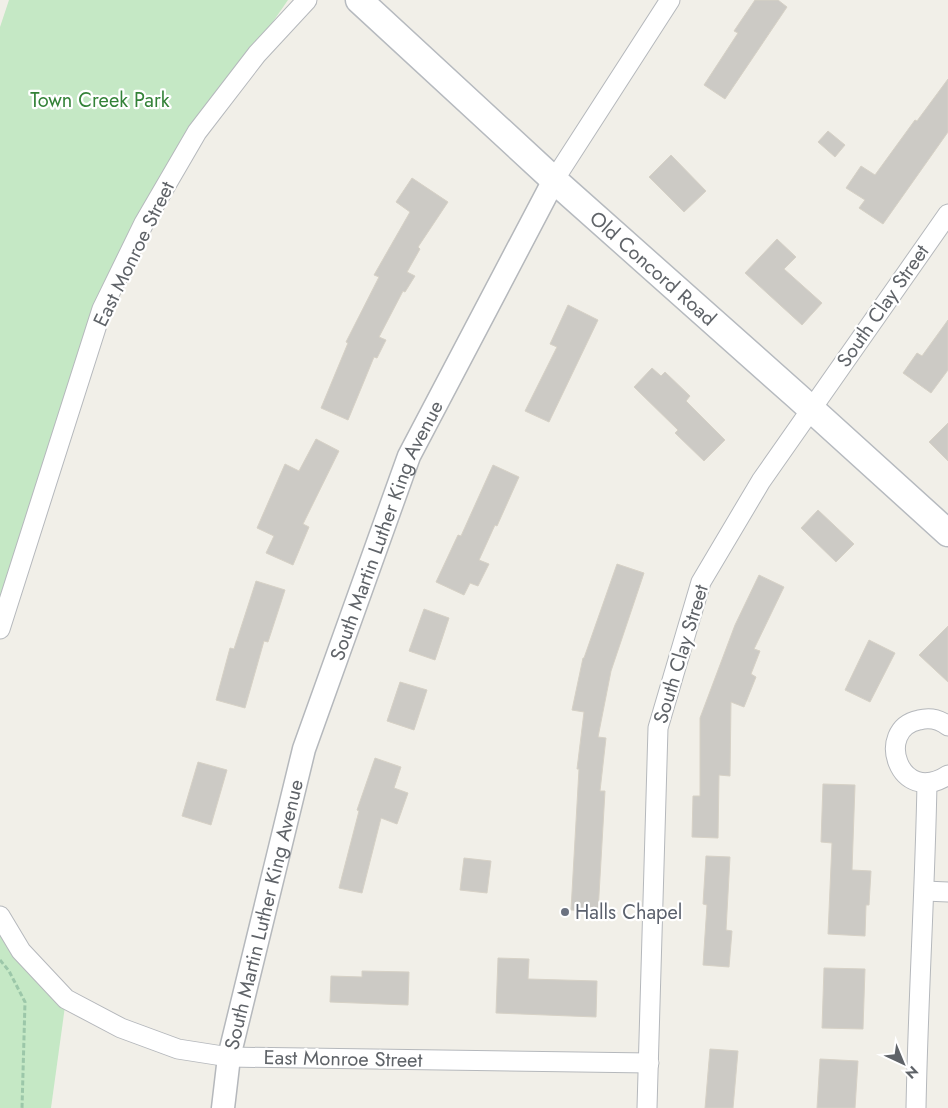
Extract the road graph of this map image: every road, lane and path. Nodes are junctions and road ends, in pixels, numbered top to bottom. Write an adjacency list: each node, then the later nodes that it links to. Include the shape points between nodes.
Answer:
1 (308, 0): 8 (street, East Monroe Street, via 257,54 198,132 144,223 102,309)
2 (359, 0): 4 (main road, Old Concord Road)
3 (670, 0): 4 (street, South Martin Luther King Avenue)
4 (554, 180): 6 (main road, Old Concord Road); 16 (street, South Martin Luther King Avenue, via 408,456 304,750)
5 (948, 214): 6 (street, South Clay Street)
6 (811, 408): 7 (main road, Old Concord Road); 17 (street, South Clay Street, via 761,481 701,582 658,728)
7 (948, 533)
8 (0, 629)
9 (948, 726): 11 (street, via 940,720 916,720 904,727 898,738 895,750 897,763 904,774 915,781)
10 (948, 775): 11 (street, via 940,781)
11 (927, 783): 12 (street)
12 (925, 891): 13 (street); 21 (street)
13 (948, 892)
14 (0, 916): 16 (street, East Monroe Street, via 21,951 66,999 121,1028 178,1049)
15 (0, 960): 18 (path, via 24,1002)
16 (228, 1057): 17 (street, East Monroe Street); 19 (street, South Martin Luther King Avenue)
17 (649, 1063): 20 (street, South Clay Street)
18 (22, 1108)
19 (223, 1108)
20 (647, 1108)
21 (916, 1108)

